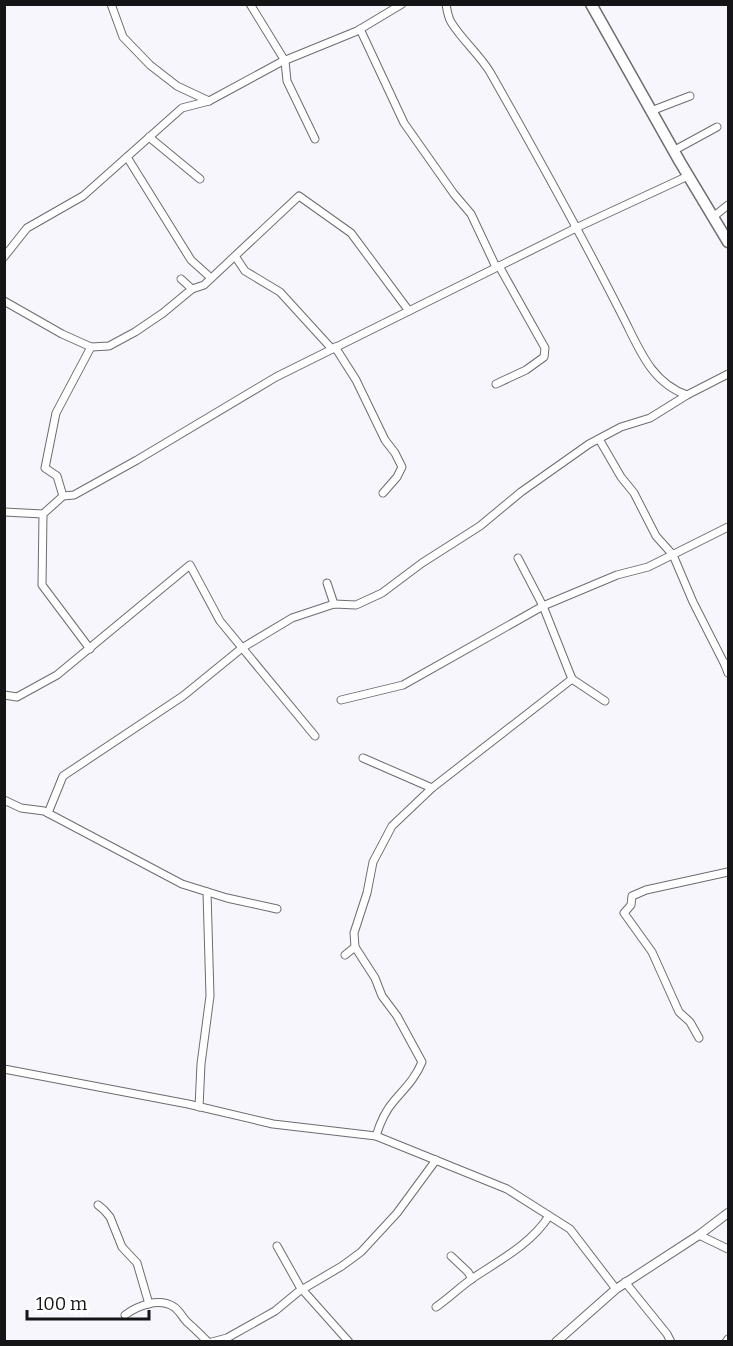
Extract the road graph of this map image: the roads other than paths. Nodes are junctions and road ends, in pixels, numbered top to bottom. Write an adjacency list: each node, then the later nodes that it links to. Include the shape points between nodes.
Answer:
1 (111, 4): 9 (street, via 123,37 150,65 177,86)
2 (250, 4): 7 (street)
3 (402, 4): 6 (street)
4 (446, 4): 20 (street, via 450,21 482,58)
5 (591, 4): 10 (main road)
6 (360, 29): 7 (street); 24 (street, via 404,123 471,214)
7 (285, 61): 9 (street); 13 (street, via 287,81)
8 (690, 96): 10 (street)
9 (209, 101): 12 (street, via 182,108)
10 (651, 111): 14 (main road)
11 (717, 127): 14 (street)
12 (149, 137): 15 (street); 17 (street)
13 (315, 139)
14 (673, 151): 16 (main road)
15 (127, 157): 23 (street, via 83,196 27,228); 25 (street, via 191,260)
16 (688, 176): 19 (main road); 20 (street)
17 (200, 179)
18 (729, 205): 19 (street)
19 (713, 217): 21 (main road)
20 (578, 227): 24 (street); 34 (street, via 656,376)
21 (729, 242)
22 (235, 256): 25 (street); 29 (street, via 299,196 351,233); 31 (street, via 245,271 280,292)
23 (4, 257)
24 (498, 266): 29 (street); 33 (street, via 545,348 544,357 526,370)
25 (211, 278): 27 (street)
26 (182, 279): 27 (street)
27 (192, 289): 30 (street, via 135,332 110,346)
28 (4, 301): 30 (street)
29 (409, 311): 31 (street)
30 (91, 347): 37 (street, via 56,413 49,443 45,468 57,476)
31 (334, 348): 36 (street, via 356,380 384,440 402,467); 37 (street, via 276,377 74,495)
32 (729, 374): 34 (street)
33 (495, 384)
34 (687, 395): 35 (street, via 650,418)
35 (599, 438): 41 (street, via 656,536); 44 (street, via 382,593 356,605)
36 (383, 493)
37 (63, 496): 39 (street)
38 (4, 512): 39 (street)
39 (43, 514): 47 (street, via 42,585)
40 (729, 527): 41 (street)
41 (673, 555): 45 (street); 48 (street)
42 (518, 558): 45 (street)
43 (327, 583): 44 (street)
44 (334, 604): 46 (street, via 291,618)
45 (543, 606): 50 (street); 52 (street, via 403,685)
46 (242, 648): 47 (street, via 220,621 190,565); 54 (street); 58 (street, via 183,696 63,776)
47 (90, 649): 51 (street, via 57,675 16,697)
48 (727, 664): 49 (street)
49 (729, 674)
50 (572, 679): 53 (street); 56 (street)
51 (4, 695)
52 (341, 700)
53 (605, 701)
54 (315, 736)
55 (363, 758): 56 (street)
56 (432, 788): 62 (street, via 392,826 373,862)
57 (4, 800): 58 (street)
58 (48, 813): 60 (street, via 182,884)
59 (729, 872): 64 (street, via 632,896 624,913 652,952 680,1011)
60 (207, 892): 61 (street); 66 (street, via 210,996)
61 (277, 909)
62 (354, 946): 63 (street); 67 (street, via 422,1062 417,1075 393,1101)
63 (345, 955)
64 (699, 1038)
65 (5, 1070): 66 (street)
66 (200, 1107): 67 (street, via 273,1124)
67 (376, 1136): 68 (street)
68 (436, 1160): 71 (street, via 507,1189); 78 (street, via 397,1213 361,1252)
69 (98, 1205): 80 (street, via 110,1217 122,1247 137,1263)
70 (729, 1213): 72 (street)
71 (549, 1216): 76 (street, via 514,1252); 79 (street, via 570,1229)
72 (699, 1235): 74 (street); 77 (street)
73 (276, 1246): 78 (street)
74 (729, 1250)
75 (452, 1256): 76 (street)
76 (472, 1279): 81 (street)
77 (625, 1282): 79 (street); 86 (street)
78 (303, 1289): 83 (street, via 275,1311 227,1338); 84 (street)
79 (616, 1289): 85 (street)
80 (149, 1304): 82 (street); 83 (street, via 173,1306)
81 (436, 1307)
82 (125, 1315)
83 (210, 1341)
84 (349, 1341)
85 (556, 1341)
86 (671, 1341)

